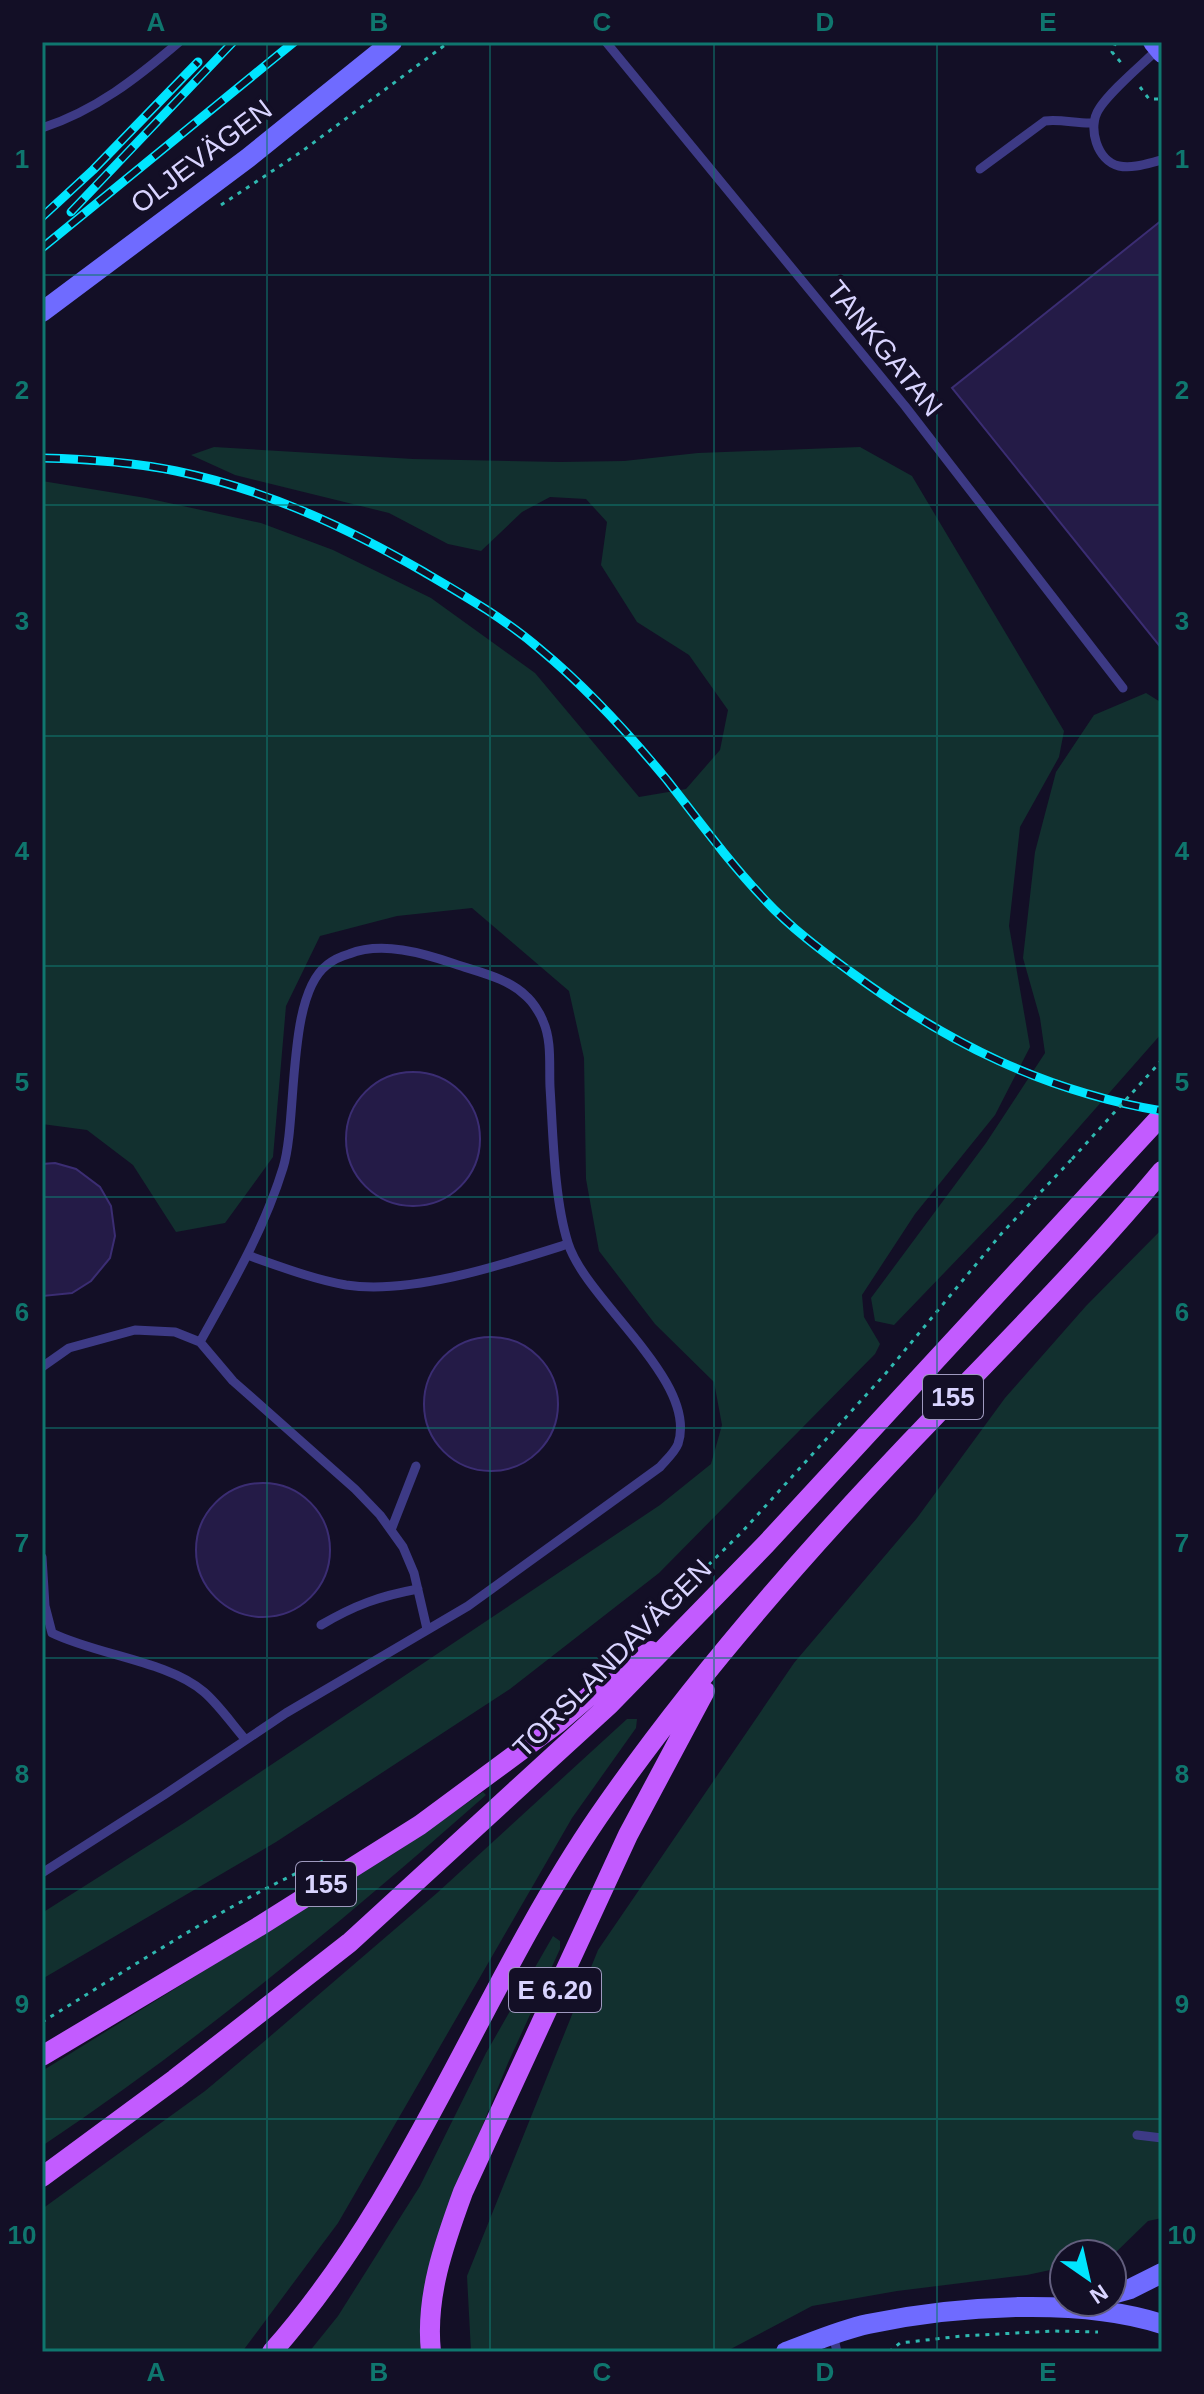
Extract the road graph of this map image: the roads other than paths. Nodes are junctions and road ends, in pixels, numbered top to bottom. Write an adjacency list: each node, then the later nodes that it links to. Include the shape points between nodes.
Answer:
1 (179, 42): 6 (lane, via 100,104)
2 (392, 42): 9 (street, OLJEVÄGEN)
3 (606, 42): 10 (lane, TANKGATAN, via 905,406)
4 (1159, 47): 5 (lane, via 1103,104)
5 (1094, 123): 7 (lane, via 1096,144 1118,166); 8 (lane, via 1045,121)
6 (42, 128)
7 (1162, 160)
8 (980, 169)
9 (42, 312)
10 (1123, 688)
11 (1162, 1115): 23 (main road, TORSLANDAVÄGEN / 155)
12 (1162, 1171): 26 (main road, 155)
13 (568, 1244): 14 (lane, via 394,1286 348,1285); 14 (lane, via 543,1021 527,996 503,981 435,957 386,947 351,953 326,965 311,987 300,1031 285,1164); 22 (lane, via 665,1378 681,1429 678,1447 660,1467 568,1535)
14 (247, 1255): 15 (lane)
15 (200, 1342): 16 (lane, via 175,1332 135,1330 69,1348); 18 (lane, via 233,1381 355,1489)
16 (42, 1367)
17 (416, 1466): 18 (lane)
18 (391, 1530): 20 (lane)
19 (42, 1557): 24 (lane)
20 (418, 1589): 21 (lane, via 350,1607); 22 (lane)
21 (321, 1625)
22 (427, 1629): 27 (lane)
23 (684, 1630): 29 (main road, 155, via 615,1674 420,1825); 32 (main road, TORSLANDAVÄGEN / 155, via 349,1943)
24 (52, 1633): 25 (lane); 27 (lane, via 180,1677 204,1692)
25 (42, 1640)
26 (729, 1645): 39 (main road, 155, via 598,1817 532,1923 385,2198 299,2322); 40 (main road, E 6.20, via 628,1835 463,2192 432,2294)
27 (245, 1739): 28 (lane)
28 (42, 1873)
29 (42, 2056)
30 (1137, 2135): 31 (lane)
31 (1162, 2138)
32 (42, 2177)
33 (1162, 2273): 34 (street)
34 (1128, 2289)
35 (1048, 2305): 38 (street, via 900,2318)
36 (1128, 2315): 37 (street)
37 (1162, 2324)
38 (835, 2343): 41 (street)
39 (272, 2352)
40 (431, 2352)
41 (786, 2352)

